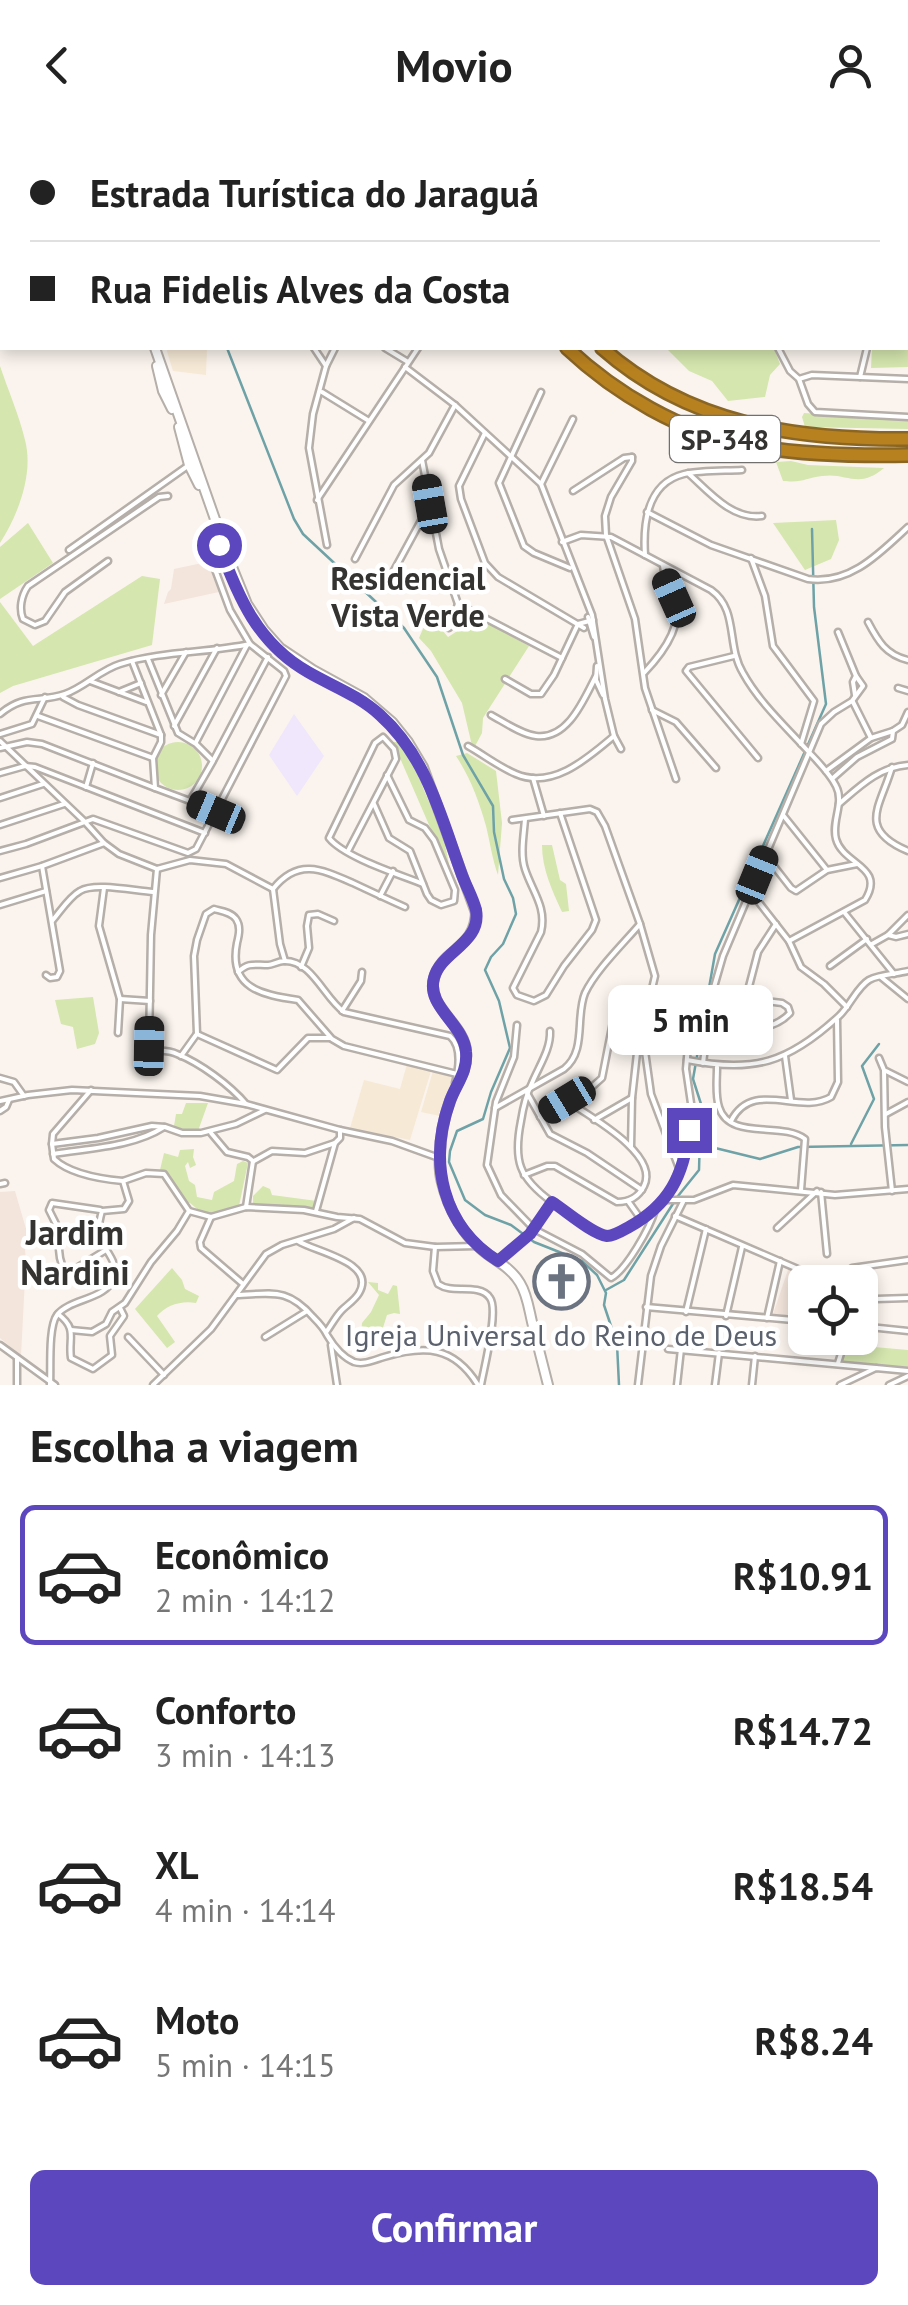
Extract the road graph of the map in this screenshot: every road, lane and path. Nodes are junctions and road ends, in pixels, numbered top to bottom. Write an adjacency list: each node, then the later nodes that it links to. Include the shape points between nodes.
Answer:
1 (154, 350): 26 (main road)
2 (315, 350): 11 (street)
3 (334, 350): 11 (street)
4 (387, 350): 10 (street)
5 (417, 350): 10 (street)
6 (570, 350): 23 (highway, SP-348, via 629,395 700,431 791,451)
7 (605, 350): 22 (highway, SP-348, via 672,396 742,423 816,436)
8 (779, 350): 14 (street)
9 (867, 350): 12 (street)
10 (406, 365): 17 (street); 20 (street)
11 (326, 366): 15 (street)
12 (860, 377): 13 (street); 14 (street, via 812,374)
13 (908, 378)
14 (798, 380): 18 (street, via 815,412)
15 (320, 391): 20 (street); 32 (street, via 308,448)
16 (541, 392): 24 (street)
17 (454, 405): 21 (street); 25 (street)
18 (908, 418)
19 (573, 419): 29 (street)
20 (369, 421): 32 (street)
21 (485, 433): 24 (street); 53 (street, via 459,492 485,563 498,578)
22 (908, 439)
23 (908, 455)
24 (511, 456): 29 (street); 49 (street, via 499,483 519,539)
25 (422, 460): 33 (street); 44 (street, via 394,485)
26 (192, 462): 40 (main road); 41 (street)
27 (742, 470): 28 (street)
28 (688, 474): 34 (street, via 666,485); 35 (street, via 733,510)
29 (541, 484): 38 (street)
30 (573, 492): 37 (street, via 632,457 607,508)
31 (168, 496): 45 (street, via 28,586 24,620 41,624 65,592)
32 (317, 500): 39 (street)
33 (430, 504): 50 (street); 51 (street)
34 (647, 512): 42 (street); 43 (street)
35 (762, 516)
36 (908, 527): 43 (street, via 863,566 835,578 811,579)
37 (606, 535): 38 (street); 42 (street); 65 (street, via 635,619)
38 (562, 542): 49 (street)
39 (326, 545)
40 (222, 547): 46 (main road); 47 (street, via 210,556)
41 (69, 550)
42 (645, 555): 48 (street)
43 (750, 558): 98 (street, via 776,650 814,702)
44 (355, 560)
45 (108, 561)
46 (228, 563): 47 (street); 194 (main road, via 248,614 268,642 376,711 424,772 476,912 467,941 439,965 433,985 466,1046)
47 (214, 566): 56 (street)
48 (663, 566): 59 (street, via 724,601); 65 (street, via 677,621)
49 (573, 569): 53 (street)
50 (384, 588)
51 (458, 604): 54 (street); 61 (street)
52 (868, 622): 63 (street, via 883,647)
53 (588, 624): 61 (street, via 574,634); 66 (street)
54 (449, 628)
55 (838, 632): 67 (street)
56 (249, 644): 57 (street); 60 (street); 94 (street)
57 (217, 648): 58 (street); 86 (street)
58 (186, 652): 62 (street); 75 (street)
59 (734, 656): 98 (street, via 758,696); 100 (street, via 686,670)
60 (268, 657): 101 (street); 121 (street, via 286,674)
61 (562, 658): 69 (street, via 542,694)
62 (148, 659): 64 (street); 75 (street)
63 (908, 660)
64 (132, 661): 68 (street); 70 (street)
65 (642, 675): 81 (street)
66 (598, 676): 71 (street); 76 (street)
67 (856, 676): 79 (street); 79 (street, via 862,684)
68 (90, 680): 74 (street); 77 (street)
69 (505, 680)
70 (141, 683): 74 (street); 80 (street)
71 (600, 685): 76 (street); 92 (street)
72 (898, 688): 73 (street)
73 (908, 691)
74 (119, 692): 80 (street)
75 (161, 695): 86 (street)
76 (587, 695): 84 (street, via 573,717 548,735 533,736)
77 (61, 696): 78 (street); 91 (street)
78 (45, 697): 83 (street, via 19,701); 85 (street)
79 (853, 698): 93 (street); 98 (street, via 821,724)
80 (149, 703): 91 (street)
81 (652, 710): 106 (street, via 676,722); 111 (street)
82 (908, 712): 87 (street)
83 (0, 714)
84 (491, 715)
85 (38, 716): 90 (street, via 29,726); 99 (street)
86 (174, 726): 94 (street)
87 (900, 727): 88 (street); 89 (street)
88 (908, 729)
89 (894, 731): 93 (street); 112 (street, via 892,739)
90 (0, 734)
91 (161, 735): 99 (street)
92 (614, 736): 97 (street); 110 (street, via 572,769)
93 (871, 738): 107 (street)
94 (196, 744): 101 (street)
95 (2, 745): 102 (street, via 34,742); 103 (street)
96 (468, 746): 110 (street)
97 (621, 749)
98 (806, 749): 107 (street); 124 (street)
99 (153, 758): 115 (street)
100 (758, 758)
101 (213, 761): 117 (street)
102 (93, 763): 114 (street); 115 (street)
103 (25, 766): 108 (street); 113 (street); 114 (street)
104 (908, 766): 105 (street)
105 (892, 767): 120 (street); 133 (street, via 877,825 888,841)
106 (716, 768)
107 (826, 771): 112 (street)
108 (0, 773)
109 (388, 776): 119 (street); 132 (street, via 396,753 385,738 378,739 329,838); 141 (street, via 408,820 434,840 455,899 436,903)
110 (533, 778): 123 (street)
111 (676, 779)
112 (832, 779): 120 (street)
113 (43, 784): 116 (street); 118 (street)
114 (86, 787): 129 (street)
115 (155, 788): 117 (street)
116 (0, 798)
117 (190, 801): 121 (street)
118 (64, 804): 127 (street); 128 (street)
119 (374, 804): 132 (street); 141 (street, via 390,838 410,851)
120 (839, 804): 135 (street, via 836,840)
121 (216, 812): 129 (street)
122 (560, 814): 123 (street); 125 (street, via 595,924 546,995 534,1001 513,988 543,922 523,862); 154 (street, via 597,812)
123 (544, 816): 125 (street)
124 (782, 816): 134 (street); 138 (street)
125 (525, 819): 126 (street)
126 (512, 820)
127 (84, 821): 129 (street, via 98,820 188,853); 130 (street); 131 (street)
128 (0, 825)
129 (205, 833)
130 (104, 844): 136 (street); 137 (street)
131 (0, 851)
132 (348, 851): 139 (street)
133 (908, 851)
134 (765, 855): 138 (street, via 794,890); 145 (street)
135 (857, 864): 138 (street); 150 (street, via 870,876 870,889)
136 (42, 866): 140 (street); 144 (street)
137 (156, 870): 143 (street, via 206,860); 146 (street)
138 (827, 870)
139 (393, 871): 141 (street); 147 (street)
140 (0, 878)
141 (423, 884)
142 (104, 888): 146 (street); 152 (street, via 81,891); 173 (street, via 99,926)
143 (273, 889): 147 (street, via 288,874 312,868); 161 (street)
144 (46, 891): 148 (street); 152 (street)
145 (750, 891): 155 (street); 170 (street)
146 (153, 892): 174 (street)
147 (380, 896): 149 (street)
148 (0, 905)
149 (404, 907)
150 (844, 912): 158 (street); 159 (street)
151 (908, 915): 157 (street)
152 (51, 921): 168 (street, via 60,971)
153 (334, 921): 163 (street, via 309,916)
154 (640, 924): 181 (street, via 655,976); 197 (street, via 587,989 574,1060)
155 (776, 924): 159 (street); 171 (street, via 758,952)
156 (908, 934): 157 (street)
157 (888, 935): 160 (street)
158 (867, 938): 160 (street); 162 (street)
159 (789, 941): 175 (street, via 802,967)
160 (872, 944): 167 (street)
161 (286, 960): 163 (street); 165 (street)
162 (830, 966)
163 (301, 967): 176 (street)
164 (908, 971): 167 (street)
165 (238, 972): 183 (street, via 237,920 214,909 206,914 194,956); 184 (street, via 272,997 301,1002)
166 (362, 972): 176 (street)
167 (894, 974): 169 (street)
168 (46, 975)
169 (880, 976): 172 (street); 175 (street)
170 (712, 994): 171 (street); 179 (street)
171 (746, 998): 179 (street, via 782,1003 790,1012 763,1028)
172 (908, 999)
173 (120, 1000): 174 (street); 182 (street)
174 (150, 1001): 186 (street, via 149,1046)
175 (847, 1008): 177 (street)
176 (342, 1011): 194 (street, via 450,1036 457,1044)
177 (837, 1018): 187 (street); 202 (street, via 834,1093 815,1103)
178 (517, 1025): 206 (street, via 514,1057)
179 (708, 1029): 190 (street)
180 (550, 1031): 197 (street)
181 (642, 1031): 199 (street); 201 (street, via 613,1022 602,1078); 222 (street, via 651,1094)
182 (118, 1032)
183 (196, 1034): 184 (street, via 277,1070 308,1038); 186 (street)
184 (332, 1039): 194 (street)
185 (688, 1046): 189 (street)
186 (182, 1056): 205 (street)
187 (785, 1056): 191 (street); 202 (street)
188 (879, 1058): 192 (street)
189 (686, 1060): 190 (street); 222 (street, via 692,1110)
190 (703, 1064): 191 (street)
191 (716, 1066): 212 (street, via 718,1106)
192 (884, 1070): 195 (street); 209 (street)
193 (0, 1078): 198 (street)
194 (459, 1078): 220 (main road)
195 (908, 1080)
196 (92, 1090): 198 (street); 205 (street); 216 (street, via 56,1128)
197 (528, 1091): 206 (street); 210 (street); 223 (street, via 516,1148)
198 (26, 1095): 200 (street)
199 (632, 1098): 211 (street); 218 (street)
200 (8, 1100): 203 (street); 207 (street)
201 (567, 1100): 210 (street); 211 (street)
202 (790, 1100): 212 (street, via 748,1104)
203 (0, 1102)
204 (908, 1102): 209 (street)
205 (246, 1104): 208 (street)
206 (494, 1108): 245 (street, via 486,1165 501,1196)
207 (0, 1110)
208 (266, 1110): 214 (street); 215 (street)
209 (884, 1115): 228 (street)
210 (540, 1117): 226 (street, via 554,1137)
211 (594, 1120): 218 (street)
212 (731, 1122): 227 (street, via 804,1137)
213 (165, 1127): 215 (street); 216 (street); 219 (street)
214 (340, 1130): 217 (street); 220 (street)
215 (210, 1131): 221 (street, via 227,1152)
216 (52, 1144): 219 (street)
217 (335, 1144): 221 (street, via 304,1153 272,1151); 238 (street)
218 (632, 1147): 226 (street, via 646,1168)
219 (53, 1154): 224 (street, via 67,1168)
220 (439, 1158): 248 (main road, via 448,1200)
221 (253, 1161): 234 (street)
222 (680, 1172): 230 (street)
223 (524, 1175): 231 (street, via 554,1166 608,1199); 232 (street)
224 (122, 1181): 236 (street, via 127,1207); 237 (street, via 164,1174)
225 (908, 1189): 228 (street)
226 (642, 1190): 231 (street)
227 (801, 1190): 229 (street); 233 (street, via 732,1185)
228 (892, 1190): 229 (street)
229 (819, 1192): 243 (street); 251 (street)
230 (666, 1200): 233 (street); 235 (street)
231 (628, 1201): 242 (street)
232 (552, 1202): 242 (street, via 607,1236); 245 (street)
233 (683, 1202): 239 (street)
234 (246, 1207): 238 (street); 240 (street)
235 (655, 1210): 242 (street); 245 (street, via 615,1277)
236 (102, 1211): 250 (street, via 98,1228); 250 (street, via 49,1205 65,1275)
237 (189, 1211): 240 (street); 261 (street)
238 (316, 1212): 241 (street)
239 (675, 1216): 244 (street); 262 (street)
240 (211, 1217): 257 (street, via 201,1248)
241 (354, 1218): 246 (street); 249 (street, via 405,1243)
242 (642, 1220)
243 (777, 1228)
244 (706, 1229): 247 (street); 264 (street)
245 (532, 1231): 253 (street)
246 (298, 1241): 257 (street, via 266,1254); 272 (street, via 349,1262 361,1280 358,1294)
247 (742, 1245): 254 (street); 266 (street)
248 (477, 1246): 249 (street); 253 (main road)
249 (435, 1247): 291 (street, via 438,1284 480,1290 492,1300)
250 (106, 1250): 265 (street, via 114,1266 110,1284)
251 (827, 1254)
252 (908, 1260): 256 (street)
253 (498, 1261): 292 (main road, via 526,1296)
254 (780, 1262): 255 (street); 267 (street)
255 (788, 1265)
256 (873, 1265)
257 (243, 1284): 258 (street)
258 (236, 1296): 263 (street, via 284,1295); 285 (street)
259 (908, 1298): 260 (street)
260 (878, 1299)
261 (119, 1307): 270 (street, via 96,1330); 270 (street, via 124,1316 110,1336 112,1355 93,1368 70,1356)
262 (646, 1307): 264 (street); 293 (street)
263 (307, 1310): 272 (street); 274 (street)
264 (686, 1312): 266 (street)
265 (58, 1314): 270 (street); 287 (street)
266 (726, 1316): 267 (street)
267 (767, 1318): 268 (street)
268 (788, 1320)
269 (878, 1328): 271 (street)
270 (72, 1330)
271 (908, 1331)
272 (326, 1332): 275 (street)
273 (128, 1337): 285 (street)
274 (265, 1337)
275 (330, 1342): 290 (street); 291 (street, via 362,1363 400,1352 439,1351)
276 (0, 1345): 282 (street)
277 (668, 1349): 278 (street)
278 (681, 1349): 279 (street); 294 (street)
279 (718, 1353): 281 (street); 295 (street)
280 (841, 1355): 283 (street)
281 (755, 1356): 283 (street); 296 (street)
282 (17, 1358): 287 (street); 288 (street)
283 (838, 1363): 284 (street)
284 (876, 1368): 286 (street); 297 (street)
285 (164, 1374): 289 (street)
286 (908, 1374): 298 (street)
287 (52, 1384)
288 (18, 1385)
289 (153, 1385)
290 (338, 1385)
291 (480, 1385)
292 (548, 1385)
293 (638, 1385)
294 (677, 1385)
295 (715, 1385)
296 (752, 1385)
297 (840, 1385)
298 (889, 1385)

